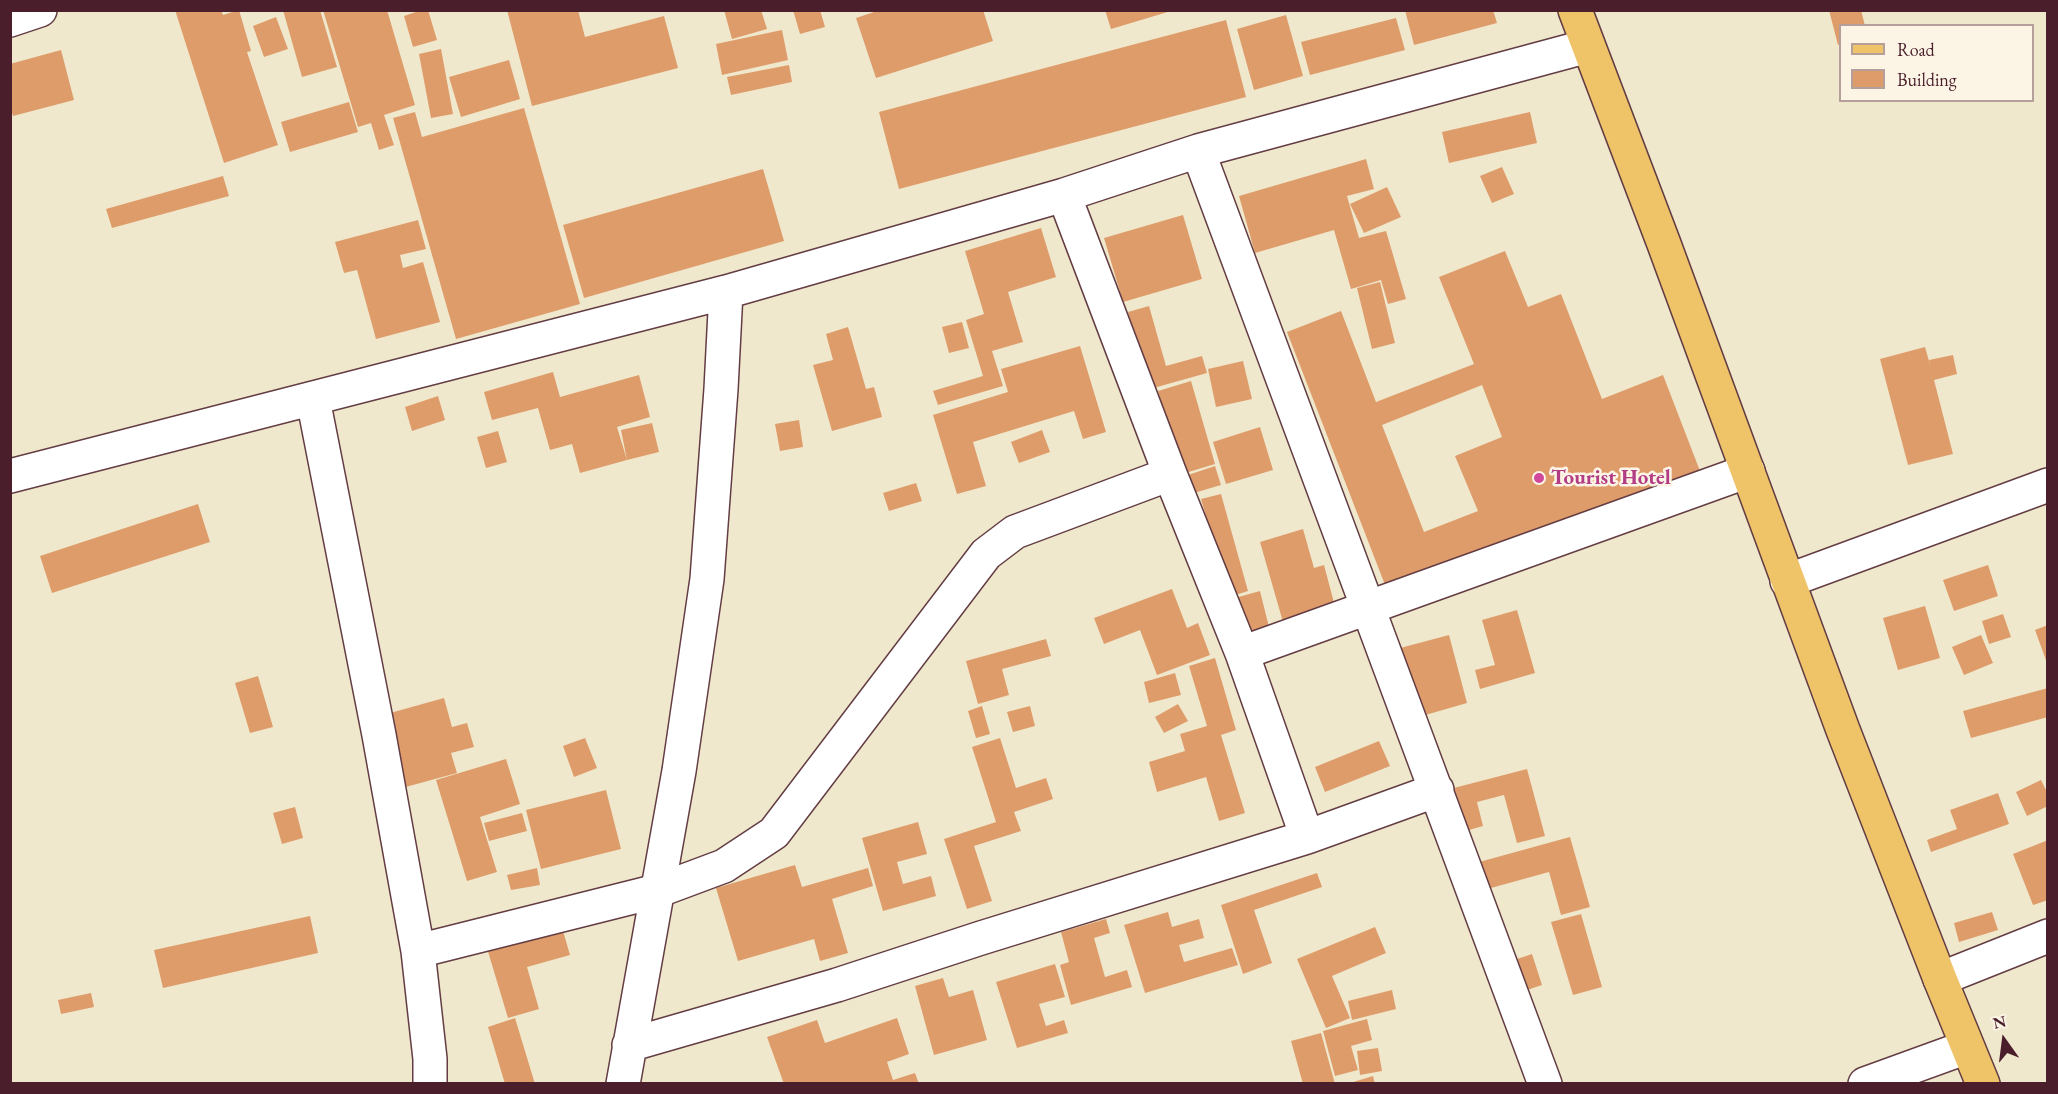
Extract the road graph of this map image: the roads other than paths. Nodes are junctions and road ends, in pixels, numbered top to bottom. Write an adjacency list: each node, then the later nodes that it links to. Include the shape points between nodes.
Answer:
1 (40, 10): 3 (street)
2 (1575, 10): 4 (main road)
3 (10, 20)
4 (1588, 46): 5 (street); 9 (main road)
5 (1198, 151): 6 (street); 14 (street)
6 (1064, 195): 7 (street); 10 (street)
7 (726, 292): 8 (street); 18 (street, via 707,579)
8 (314, 399): 11 (street); 20 (street)
9 (1748, 471): 13 (main road); 14 (street)
10 (1170, 474): 15 (street); 18 (street, via 1015,532 986,554 774,833 724,866)
11 (10, 476)
12 (2048, 485): 13 (street)
13 (1787, 580): 21 (main road)
14 (1370, 607): 15 (street); 16 (street)
15 (1242, 653): 17 (street)
16 (1437, 790): 17 (street); 26 (street)
17 (1307, 837): 22 (street, via 837,985)
18 (657, 891): 20 (street); 22 (street)
19 (2048, 936): 21 (street)
20 (418, 951): 24 (street)
21 (1940, 979): 23 (main road)
22 (629, 1045): 25 (street)
23 (1967, 1047): 27 (street); 28 (main road)
24 (430, 1083)
25 (623, 1083)
26 (1545, 1083)
27 (1865, 1083)
28 (1983, 1083)

